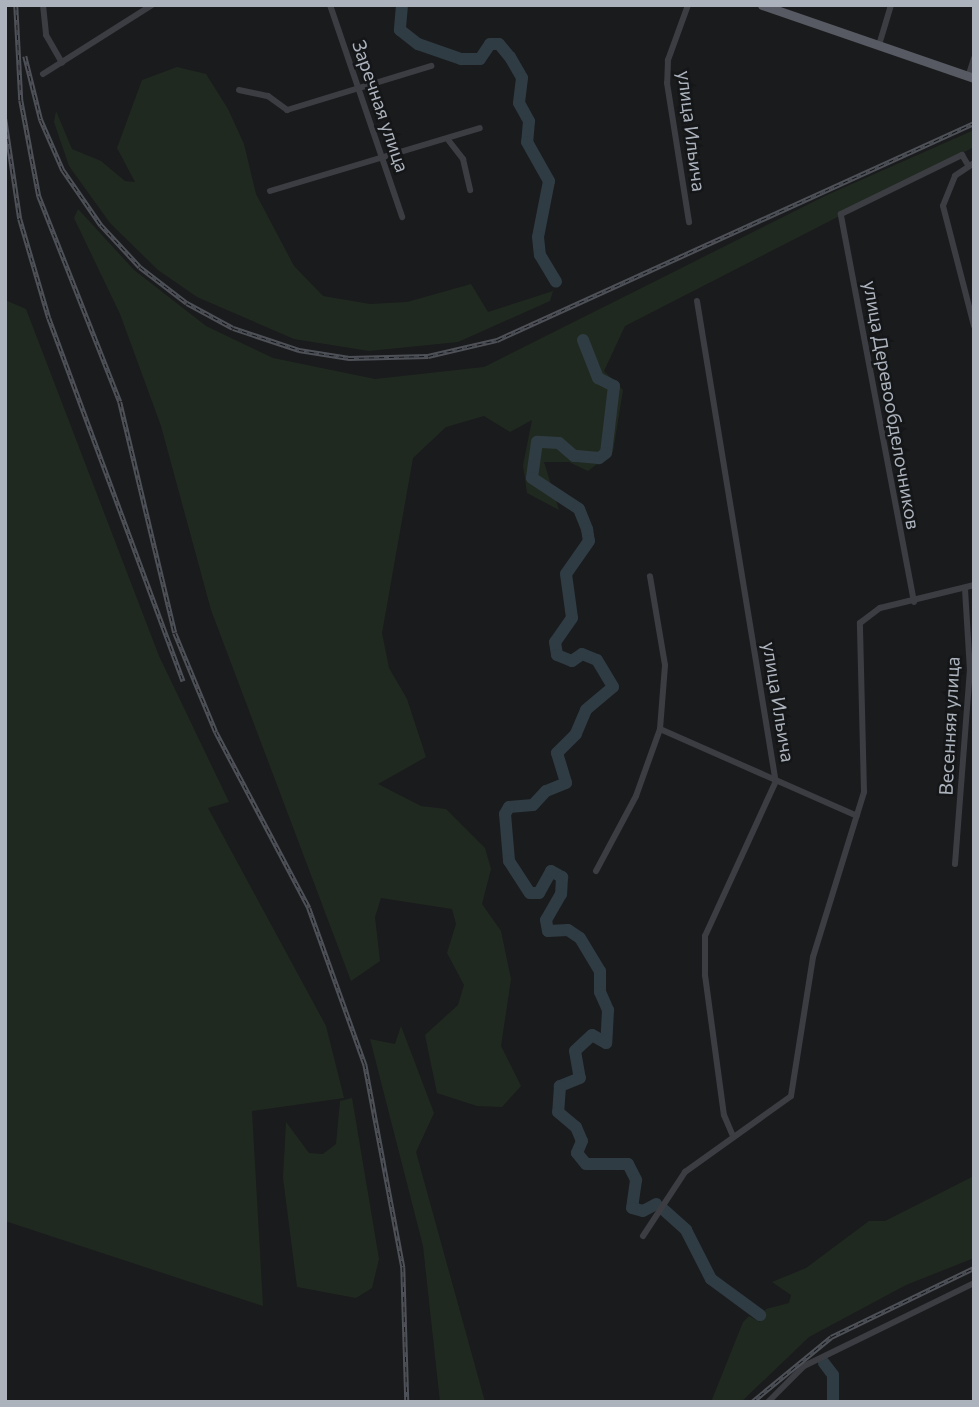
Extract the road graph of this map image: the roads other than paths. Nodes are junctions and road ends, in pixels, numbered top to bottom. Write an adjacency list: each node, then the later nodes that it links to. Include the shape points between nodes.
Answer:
1 (43, 5): 9 (street, via 46,35)
2 (152, 5): 9 (street)
3 (330, 5): 13 (street, Заречная улица)
4 (688, 5): 22 (street, улица Ильича, via 668,60 667,83)
5 (762, 5): 7 (main road)
6 (891, 5): 7 (street)
7 (879, 45): 12 (main road)
8 (974, 58): 12 (street)
9 (62, 64): 11 (street)
10 (432, 66): 13 (street)
11 (43, 74)
12 (971, 78)
13 (358, 89): 14 (street, via 287,110 268,96); 17 (street, Заречная улица)
14 (240, 90)
15 (480, 128): 16 (street)
16 (449, 141): 17 (street); 19 (street, via 463,159)
17 (382, 157): 20 (street); 21 (street, Заречная улица)
18 (971, 164): 24 (street, via 955,176 943,206); 28 (street, улица Деревообделочников, via 962,155 841,214)
19 (470, 190)
20 (270, 191)
21 (402, 217)
22 (689, 222)
23 (697, 301): 30 (street, улица Ильича)
24 (974, 326)
25 (650, 576): 29 (street, via 665,665)
26 (974, 585): 27 (street)
27 (965, 590): 28 (street); 32 (street, Весенняя улица, via 970,671)
28 (914, 602): 31 (street, via 880,608 860,624 864,792)
29 (660, 729): 30 (street); 33 (street, via 636,796)
30 (776, 781): 31 (street); 34 (street, улица Ильича, via 705,936 724,1115)
31 (857, 816): 34 (street, via 813,957 792,1096)
32 (955, 864)
33 (596, 871)
34 (733, 1136): 35 (street, via 685,1172)
35 (643, 1237)
36 (974, 1283): 37 (street, via 804,1366)
37 (768, 1402)

